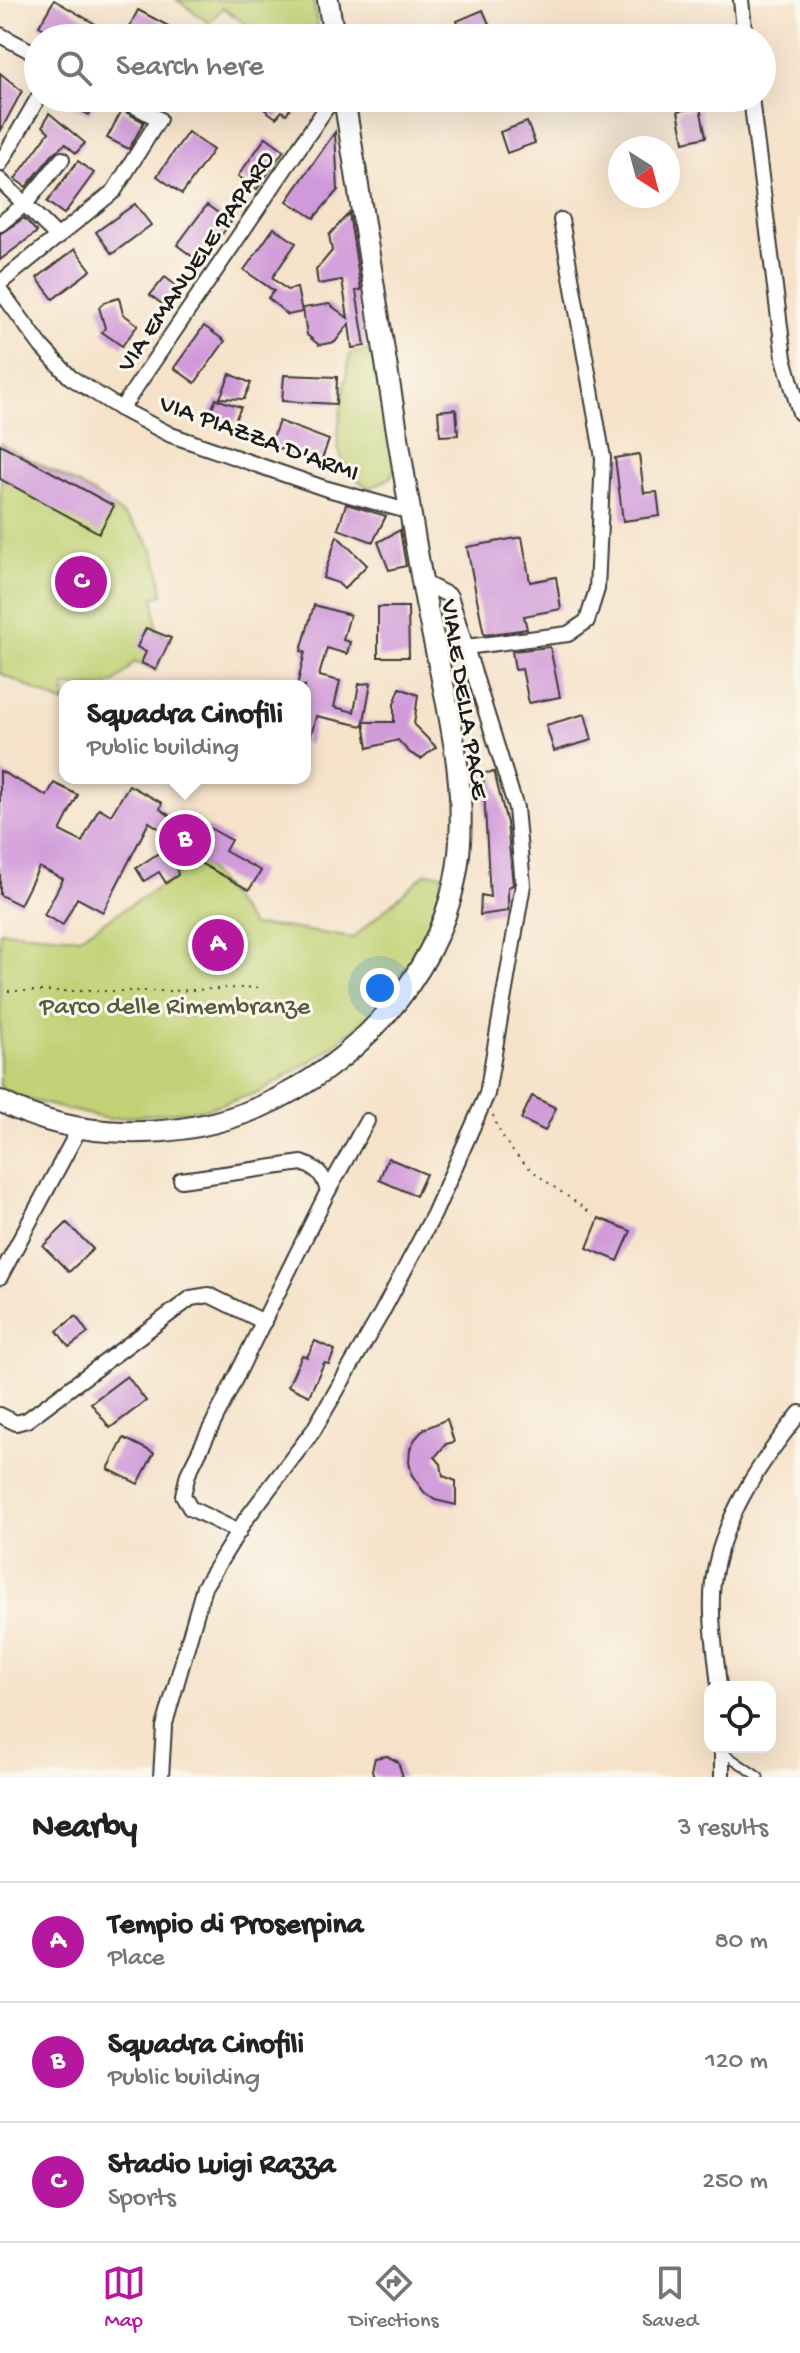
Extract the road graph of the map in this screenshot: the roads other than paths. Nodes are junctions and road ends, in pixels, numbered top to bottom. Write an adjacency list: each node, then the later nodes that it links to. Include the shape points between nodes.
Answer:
1 (328, 0): 3 (main road)
2 (741, 0): 4 (street)
3 (332, 24)
4 (744, 24)
5 (0, 35): 6 (street)
6 (24, 48)
7 (30, 112): 13 (street)
8 (146, 112): 18 (street, via 159,119 114,191)
9 (323, 112): 21 (street, VIA EMANUELE PAPARO)
10 (346, 112): 23 (main road, VIALE DELLA PACE)
11 (753, 112): 22 (street, via 784,358)
12 (62, 159): 15 (street)
13 (0, 164)
14 (0, 180): 15 (street)
15 (25, 204): 17 (street); 18 (street)
16 (561, 220): 25 (street, via 603,458 597,589 587,621 568,634)
17 (0, 224)
18 (58, 237): 19 (street)
19 (0, 283)
20 (0, 290): 21 (street, VIA PIAZZA D'ARMI, via 70,377)
21 (121, 409): 23 (street, VIA PIAZZA D'ARMI, via 171,435)
22 (800, 413)
23 (411, 512): 24 (main road, VIALE DELLA PACE)
24 (422, 582): 25 (street, via 450,596); 28 (main road, VIALE DELLA PACE, via 457,763 460,819 456,878 424,964 387,1014 338,1060 288,1094 234,1118 182,1127 132,1132)
25 (466, 647): 35 (street, via 516,808 523,885 487,1094 434,1214 381,1314 313,1431)
26 (0, 1101): 28 (main road, VIALE DELLA PACE)
27 (367, 1121): 30 (street)
28 (79, 1129): 31 (street)
29 (181, 1180): 30 (street, via 302,1163 323,1175)
30 (328, 1191): 32 (street)
31 (0, 1277)
32 (264, 1322): 34 (street, via 209,1295 191,1298 27,1420 16,1423); 35 (street, via 188,1474 183,1495 190,1508)
33 (800, 1413): 36 (street, via 746,1489 724,1538 713,1583)
34 (0, 1415)
35 (239, 1532): 39 (street, via 204,1587 164,1727)
36 (719, 1681)
37 (722, 1753): 40 (street)
38 (726, 1753): 41 (lane)
39 (161, 1777)
40 (722, 1777)
41 (759, 1777)

